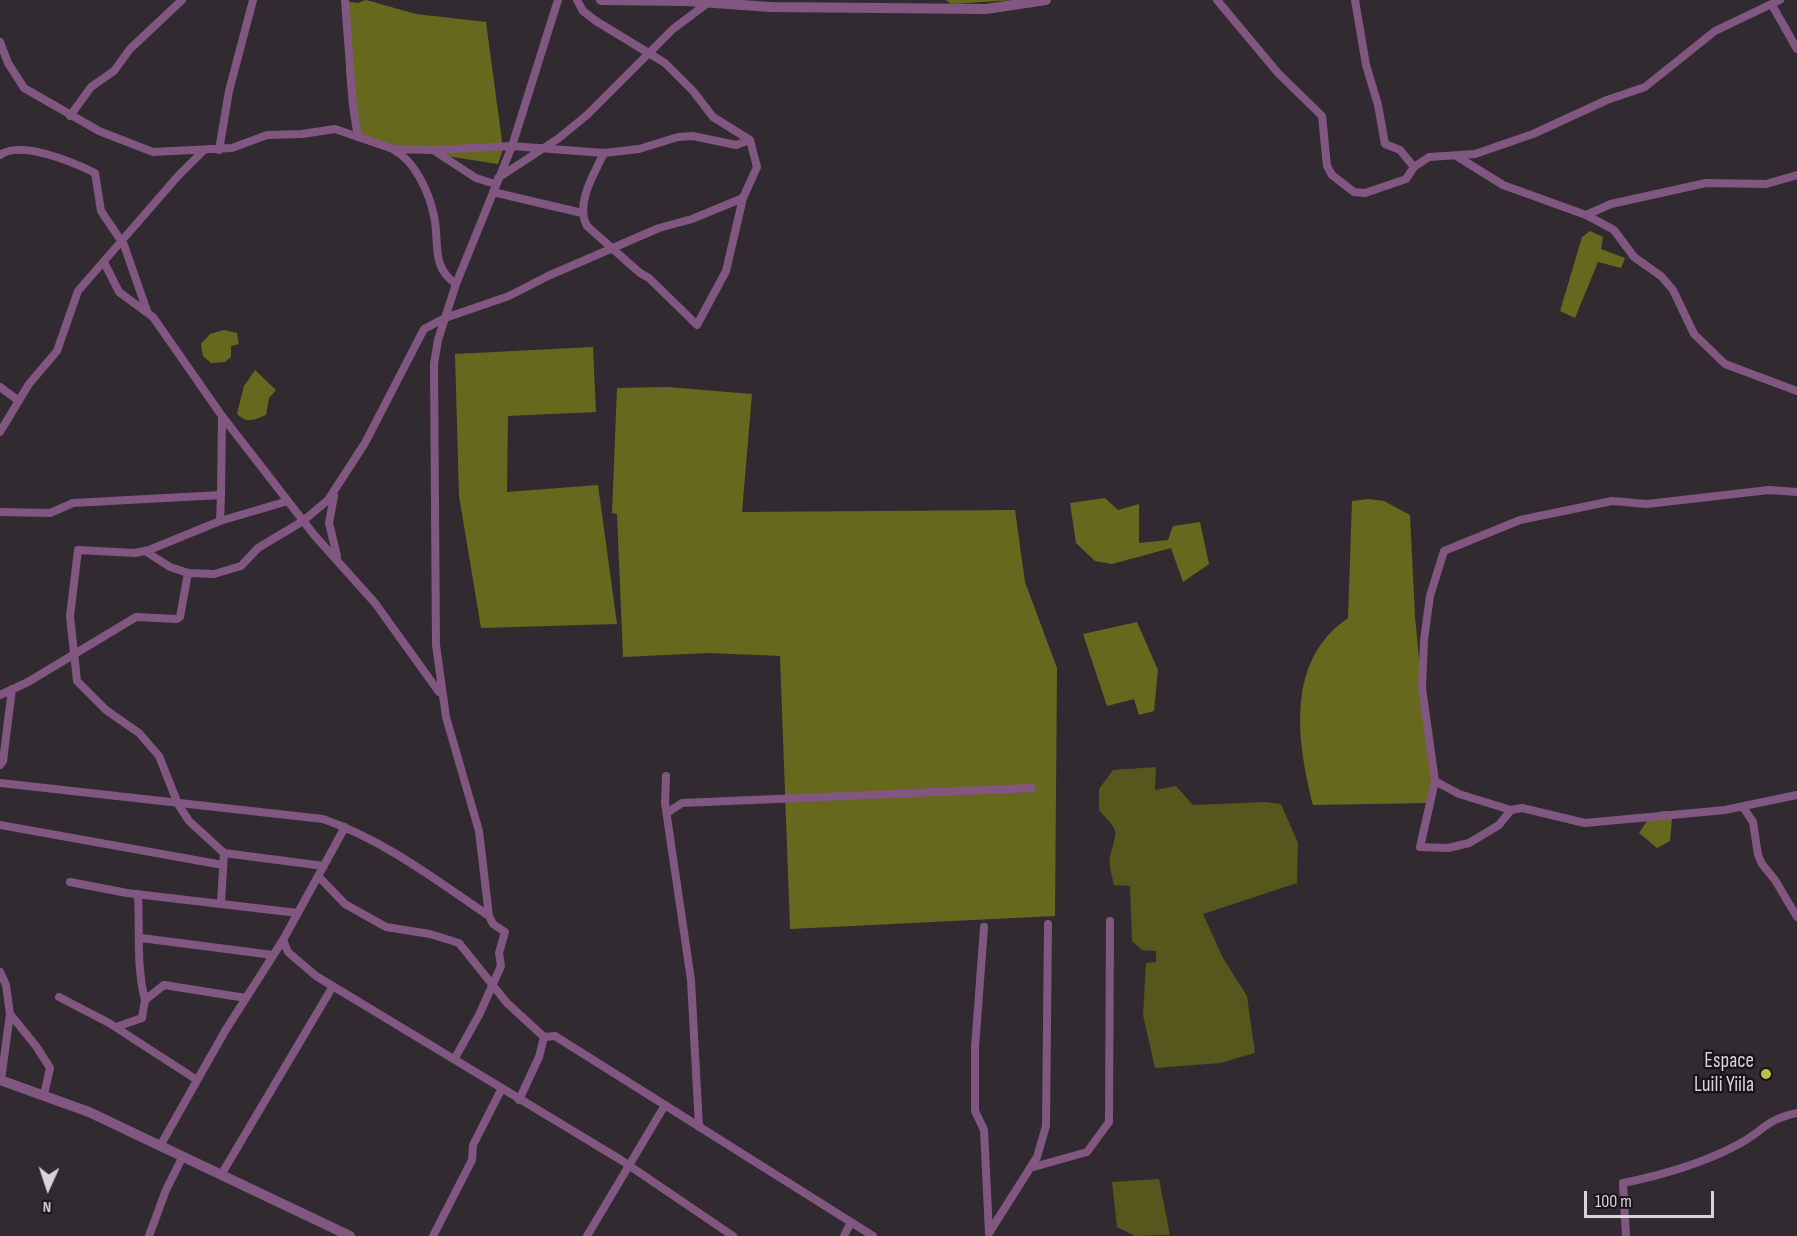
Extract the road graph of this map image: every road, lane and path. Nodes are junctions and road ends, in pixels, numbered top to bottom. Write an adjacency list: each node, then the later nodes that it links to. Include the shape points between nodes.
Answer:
1 (182, 0): 17 (street, via 129,49 114,71 91,87)
2 (254, 0): 23 (street, via 229,91)
3 (345, 0): 18 (street)
4 (558, 0): 20 (street)
5 (577, 0): 16 (street, via 596,21)
6 (601, 0): 11 (street)
7 (938, 0): 13 (street)
8 (1046, 0): 13 (street, via 986,9)
9 (1217, 0): 29 (street, via 1278,73 1322,116 1327,166 1332,175 1354,192 1365,193 1406,179)
10 (1355, 0): 29 (street, via 1385,144 1400,150)
11 (709, 2): 13 (street, via 770,7); 16 (street)
12 (1776, 2): 15 (street); 28 (street, via 1715,31 1645,87 1533,134)
13 (950, 9)
14 (0, 42): 17 (street, via 24,88)
15 (1797, 49)
16 (649, 52): 19 (street, via 682,79 713,117); 21 (street, via 587,116)
17 (70, 116): 25 (street, via 153,152)
18 (358, 137): 22 (street); 23 (street, via 335,129 276,133)
19 (750, 140): 26 (street, via 736,145 693,136 678,137 639,150); 32 (street, via 757,167)
20 (512, 146): 21 (street); 24 (street); 31 (street)
21 (545, 147): 26 (street); 31 (street)
22 (393, 149): 24 (street); 38 (street, via 415,170 434,216 436,255 445,274)
23 (219, 150): 25 (street)
24 (433, 150): 31 (street, via 476,178)
25 (203, 151): 35 (street)
26 (604, 153): 33 (street)
27 (0, 155): 35 (street, via 11,149 28,150 95,173 101,211)
28 (1458, 157): 29 (street, via 1429,157); 34 (street, via 1503,185)
29 (1414, 167)
30 (1797, 175): 34 (street, via 1766,184 1706,183 1611,204)
31 (495, 185): 33 (street); 38 (street)
32 (743, 198): 36 (street, via 658,228); 36 (street, via 726,271 698,325)
33 (582, 213): 36 (street, via 587,226)
34 (1586, 215): 42 (street, via 1614,230 1634,257 1661,276 1673,290 1694,334 1725,364)
35 (121, 240): 37 (street); 39 (street)
36 (613, 249): 40 (street, via 508,296)
37 (104, 262): 39 (street, via 119,291); 43 (street, via 78,291 57,351)
38 (456, 284): 40 (street)
39 (147, 311): 44 (street)
40 (445, 318): 46 (street, via 420,334 373,429); 59 (street, via 434,364 436,645)
41 (0, 387): 43 (street)
42 (1797, 391)
43 (19, 401): 45 (street)
44 (222, 416): 48 (street); 49 (street)
45 (0, 432)
46 (335, 492): 52 (street); 54 (street, via 329,523)
47 (1797, 492): 62 (street, via 1762,491 1647,504 1612,501 1520,520 1444,551 1431,596 1422,688)
48 (221, 495): 50 (street, via 73,504 40,513); 51 (street)
49 (288, 501): 51 (street); 52 (street)
50 (0, 512)
51 (220, 521): 53 (street)
52 (303, 521): 54 (street); 55 (street, via 258,548 241,566 214,574)
53 (145, 551): 55 (street); 56 (street, via 78,550 70,616)
54 (337, 558): 59 (street, via 390,622)
55 (188, 573): 56 (street, via 180,617 139,616)
56 (75, 652): 57 (street); 66 (street, via 77,681 106,710 139,733 159,756)
57 (12, 689): 58 (street); 60 (street)
58 (0, 695)
59 (441, 695): 80 (street, via 479,831)
60 (0, 765)
61 (666, 776): 69 (street)
62 (1435, 781): 68 (street, via 1459,794); 68 (street, via 1420,847 1448,848 1469,843 1499,825)
63 (0, 783): 66 (street)
64 (1032, 788): 69 (street, via 682,803)
65 (1797, 795): 67 (street)
66 (178, 804): 71 (street, via 323,819); 72 (street, via 189,821)
67 (1743, 807): 68 (street, via 1585,823 1529,808); 81 (street, via 1756,832 1762,864)
68 (1511, 810)
69 (667, 813): 105 (street, via 691,980)
70 (0, 825): 73 (street)
71 (345, 826): 74 (street); 80 (street, via 417,867)
72 (224, 853): 73 (street); 74 (street)
73 (223, 865): 78 (street)
74 (324, 866): 75 (street)
75 (319, 877): 79 (street); 89 (street, via 345,904 386,927 459,943)
76 (70, 882): 77 (street)
77 (138, 894): 78 (street); 85 (street)
78 (221, 903): 79 (street)
79 (298, 913): 86 (street)
80 (489, 916): 89 (street, via 505,932 499,953 501,966)
81 (1797, 917)
82 (1110, 921): 109 (street, via 1109,1122 1087,1152)
83 (1048, 924): 109 (street, via 1046,1126)
84 (984, 927): 112 (street, via 975,1047 975,1111 984,1130)
85 (141, 938): 87 (street); 93 (street, via 139,977)
86 (283, 940): 87 (street); 90 (street, via 295,960)
87 (273, 955): 92 (street)
88 (0, 972): 94 (street)
89 (493, 984): 96 (street, via 507,1003); 97 (street)
90 (333, 986): 97 (street); 110 (street)
91 (59, 998): 95 (street)
92 (246, 998): 93 (street, via 164,985); 99 (street)
93 (145, 1000): 95 (street, via 142,1018)
94 (10, 1014): 98 (street); 101 (street, via 50,1068)
95 (116, 1028): 99 (street)
96 (544, 1037): 102 (street); 103 (street, via 555,1036)
97 (455, 1058): 100 (street)
98 (0, 1080): 101 (street)
99 (197, 1080): 106 (street)
100 (501, 1090): 102 (street); 115 (street, via 473,1145 472,1160)
101 (44, 1095): 106 (street)
102 (519, 1100): 108 (street)
103 (665, 1105): 105 (street); 108 (street)
104 (1797, 1113): 120 (street, via 1768,1121 1739,1145 1712,1157 1623,1183)
105 (699, 1127): 111 (street)
106 (160, 1146): 107 (street)
107 (183, 1156): 110 (street); 113 (street)
108 (628, 1164): 116 (street); 117 (street)
109 (1030, 1168): 112 (street)
110 (221, 1175): 114 (street)
111 (851, 1222): 118 (street); 119 (street)
112 (988, 1235)
113 (149, 1236)
114 (350, 1236)
115 (433, 1236)
116 (587, 1236)
117 (733, 1236)
118 (844, 1236)
119 (873, 1236)
120 (1626, 1236)

